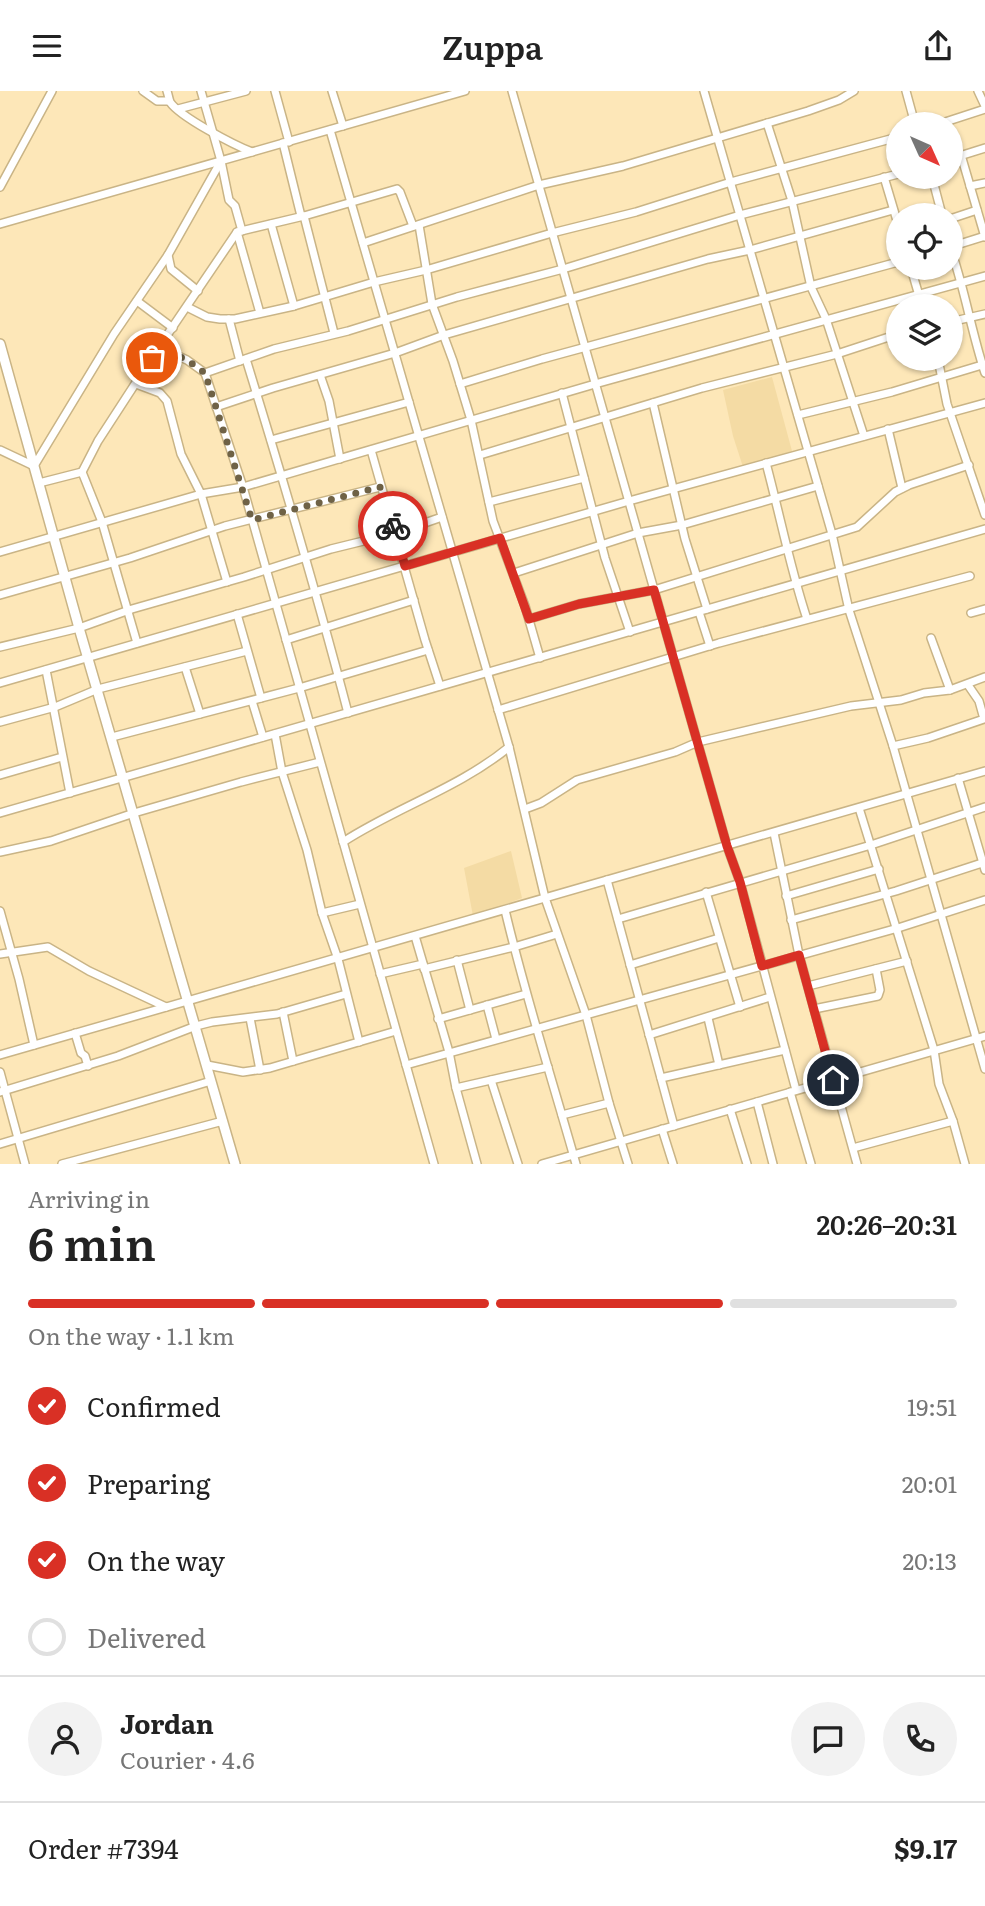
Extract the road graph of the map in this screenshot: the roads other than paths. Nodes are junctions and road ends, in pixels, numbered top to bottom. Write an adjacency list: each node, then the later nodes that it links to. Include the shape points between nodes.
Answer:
1 (52, 91): 39 (street)
2 (144, 91): 15 (street, via 157,101)
3 (167, 91): 15 (street)
4 (201, 91): 16 (street)
5 (246, 91): 14 (street)
6 (275, 91): 27 (street)
7 (332, 91): 22 (street)
8 (465, 91): 22 (street)
9 (512, 91): 37 (street)
10 (704, 91): 25 (street)
11 (854, 91): 21 (street)
12 (906, 91): 19 (street)
13 (978, 91): 17 (street)
14 (235, 92): 16 (street)
15 (170, 101): 18 (street)
16 (204, 103): 18 (street); 24 (street)
17 (985, 107): 20 (street)
18 (178, 109): 24 (street)
19 (912, 112)
20 (963, 115)
21 (767, 123): 25 (street); 33 (street)
22 (343, 126): 23 (street)
23 (330, 130): 27 (street); 41 (street)
24 (213, 132): 29 (street); 31 (street)
25 (718, 137): 35 (street); 37 (street)
26 (886, 140): 33 (street)
27 (286, 143): 29 (street); 47 (street)
28 (985, 148): 30 (street)
29 (253, 152): 31 (street)
30 (963, 154)
31 (221, 161): 48 (street); 51 (street); 58 (street)
32 (963, 162): 38 (street)
33 (782, 169): 35 (street); 40 (street)
34 (884, 177): 40 (street); 42 (street)
35 (731, 182): 45 (street); 52 (street)
36 (985, 183): 38 (street)
37 (539, 185): 50 (street); 52 (street)
38 (970, 186): 43 (street)
39 (0, 187)
40 (792, 201): 45 (street); 53 (street)
41 (351, 202): 47 (street); 50 (street, via 397,189); 55 (street)
42 (891, 203)
43 (977, 211): 46 (street); 54 (street)
44 (886, 212): 53 (street)
45 (740, 215): 57 (street); 60 (street)
46 (963, 215)
47 (303, 216): 49 (street); 69 (street)
48 (0, 224)
49 (271, 224): 51 (street); 75 (street)
50 (416, 226): 55 (street); 61 (street)
51 (239, 231): 67 (street); 77 (street)
52 (552, 233): 60 (street); 61 (street)
53 (799, 236): 57 (street); 66 (street)
54 (985, 236): 56 (street)
55 (363, 243): 64 (street)
56 (963, 243)
57 (750, 250): 70 (street); 71 (street)
58 (168, 255): 67 (street, via 171,269); 72 (street)
59 (886, 265): 66 (street)
60 (563, 269): 70 (street); 74 (street)
61 (426, 270): 64 (street); 74 (street)
62 (985, 276): 65 (street)
63 (962, 280): 65 (street)
64 (374, 282): 69 (street); 80 (street)
65 (963, 283): 68 (street); 82 (street)
66 (811, 287): 71 (street); 81 (street)
67 (198, 291): 76 (street)
68 (922, 294)
69 (325, 296): 75 (street); 85 (street)
70 (571, 299): 87 (street); 91 (street)
71 (764, 299): 86 (street); 91 (street)
72 (137, 301): 84 (street); 128 (street)
73 (886, 303): 81 (street)
74 (432, 304): 80 (street); 87 (street)
75 (293, 306): 77 (street)
76 (187, 307): 79 (street, via 207,317); 84 (street)
77 (260, 313): 79 (street)
78 (985, 314): 82 (street)
79 (229, 319): 94 (street)
80 (385, 319): 85 (street); 92 (street)
81 (826, 319): 86 (street); 93 (street)
82 (968, 319): 83 (street); 96 (street)
83 (963, 320)
84 (173, 328): 90 (street)
85 (334, 333): 94 (street)
86 (774, 334): 95 (street); 101 (street)
87 (443, 335): 92 (street); 103 (street)
88 (886, 338): 93 (street)
89 (0, 344): 128 (main road)
90 (159, 347): 98 (street); 102 (street)
91 (585, 348): 101 (street); 103 (street)
92 (395, 353): 99 (street); 106 (street)
93 (837, 354): 95 (street); 107 (street)
94 (243, 360): 98 (street); 104 (street)
95 (784, 368): 108 (street); 112 (street)
96 (984, 369): 100 (street)
97 (941, 371): 100 (street)
98 (205, 373): 110 (street)
99 (320, 375): 104 (street); 115 (street)
100 (942, 376): 107 (street); 111 (street)
101 (595, 383): 105 (street); 113 (street)
102 (136, 384): 129 (street); 138 (street, via 165,397 181,454)
103 (460, 384): 114 (street)
104 (257, 393): 110 (street); 120 (street)
105 (562, 393): 114 (street); 116 (street)
106 (409, 402): 115 (street); 118 (street)
107 (852, 402): 112 (street); 119 (street)
108 (653, 403): 113 (street); 136 (street)
109 (985, 403): 111 (street)
110 (216, 407): 134 (street)
111 (950, 412): 117 (street); 127 (street)
112 (798, 415): 123 (street)
113 (605, 417): 116 (street); 140 (street)
114 (471, 420): 118 (street); 124 (street)
115 (332, 423): 120 (street); 125 (street)
116 (571, 427): 124 (street); 131 (street)
117 (888, 429): 119 (street); 137 (street)
118 (419, 436): 122 (street); 145 (street)
119 (864, 436): 123 (street)
120 (271, 440): 130 (street)
121 (0, 450): 128 (street)
122 (371, 450): 125 (street); 135 (street)
123 (808, 452): 126 (street); 133 (street)
124 (480, 455): 141 (street)
125 (340, 459): 130 (street)
126 (766, 463): 136 (street); 139 (street)
127 (968, 465): 137 (street); 144 (street)
128 (34, 466): 132 (main road)
129 (82, 472): 132 (street); 147 (street)
130 (282, 476): 134 (street); 142 (street)
131 (584, 478): 141 (street); 143 (street)
132 (39, 483): 154 (main road)
133 (818, 486): 139 (street); 153 (street)
134 (243, 487): 138 (street); 146 (street)
135 (380, 487): 142 (street); 151 (street)
136 (675, 488): 140 (street); 148 (street)
137 (902, 488): 153 (street, via 857,527)
138 (201, 494): 147 (street); 150 (street)
139 (775, 498): 148 (street); 157 (street)
140 (629, 501): 143 (street); 152 (street)
141 (489, 502): 155 (street)
142 (290, 511): 146 (street); 160 (street)
143 (593, 512): 155 (street); 156 (street)
144 (985, 515)
145 (442, 517): 151 (street); 159 (street)
146 (252, 520): 150 (street); 163 (street)
147 (102, 522): 154 (street); 161 (street)
148 (682, 525): 152 (street); 166 (street)
149 (985, 529): 164 (street)
150 (212, 531): 161 (street); 169 (street)
151 (396, 533): 160 (street); 162 (street)
152 (638, 533): 156 (street); 171 (street)
153 (832, 534): 157 (street); 164 (street)
154 (55, 535): 158 (street); 168 (main road)
155 (500, 538): 159 (street); 165 (street)
156 (602, 546): 165 (street); 174 (street)
157 (787, 548): 166 (street); 170 (street)
158 (0, 552)
159 (453, 552): 162 (street); 201 (street)
160 (304, 558): 163 (street); 172 (street)
161 (113, 563): 168 (street); 180 (street)
162 (405, 566): 172 (street); 175 (street)
163 (266, 570): 169 (street); 176 (street)
164 (840, 572): 170 (street); 179 (street)
165 (514, 573): 183 (street)
166 (698, 576): 171 (street); 178 (street)
167 (970, 576): 179 (street)
168 (66, 577): 173 (street); 187 (main road)
169 (227, 582): 180 (street)
170 (795, 584): 178 (street); 184 (street)
171 (654, 590): 174 (street); 185 (street)
172 (314, 592): 176 (street); 186 (street)
173 (0, 595)
174 (618, 597): 183 (street); 188 (street)
175 (414, 600): 186 (street); 194 (street)
176 (275, 603): 182 (street); 190 (street)
177 (985, 609): 181 (street)
178 (703, 610): 185 (street); 192 (street)
179 (849, 610): 184 (street); 212 (street)
180 (128, 611): 187 (street); 191 (street)
181 (971, 613)
182 (237, 614): 191 (street); 195 (street)
183 (529, 619): 198 (street)
184 (807, 619): 192 (street)
185 (663, 622): 188 (street); 197 (street)
186 (324, 627): 190 (street); 202 (street)
187 (79, 628): 193 (street); 196 (main road)
188 (630, 632): 198 (street)
189 (930, 638): 209 (street)
190 (286, 640): 207 (street)
191 (137, 643): 196 (street)
192 (710, 646): 197 (street)
193 (0, 647)
194 (428, 650): 202 (street); 206 (street)
195 (247, 651): 199 (street); 210 (street)
196 (89, 657): 200 (street); 208 (main road)
197 (673, 657): 214 (street); 223 (street)
198 (540, 658): 201 (street)
199 (185, 667): 208 (street); 216 (street)
200 (46, 670): 204 (street); 213 (street)
201 (487, 673): 206 (street); 214 (street)
202 (338, 676): 207 (street); 215 (street)
203 (985, 677): 205 (street)
204 (0, 683)
205 (968, 685): 209 (street); 217 (street)
206 (440, 686): 215 (street)
207 (299, 688): 210 (street); 219 (street)
208 (98, 689): 213 (street); 221 (main road)
209 (950, 690): 212 (street)
210 (261, 698): 211 (street)
211 (252, 701): 216 (street); 222 (street)
212 (878, 704): 223 (street, via 856,705); 224 (street)
213 (55, 707): 218 (street); 226 (street)
214 (498, 710): 225 (street)
215 (348, 713): 219 (street)
216 (200, 714): 221 (street)
217 (984, 719): 224 (street)
218 (0, 722)
219 (310, 724): 220 (street); 227 (street)
220 (275, 734): 222 (street); 229 (street)
221 (112, 737): 231 (main road)
222 (263, 737): 231 (street)
223 (698, 742): 236 (street, via 577,780); 247 (street)
224 (892, 746): 234 (street)
225 (509, 747): 236 (street); 245 (street, via 467,777 373,822)
226 (62, 757): 230 (street); 233 (street)
227 (320, 762): 229 (street); 245 (street)
228 (985, 771): 232 (street)
229 (282, 772): 240 (street); 263 (street)
230 (0, 775)
231 (124, 777): 233 (street); 240 (main road)
232 (958, 778): 234 (street); 238 (street)
233 (70, 793): 239 (street)
234 (906, 794): 237 (street); 241 (street)
235 (985, 807): 238 (street)
236 (525, 809): 258 (street)
237 (859, 809): 242 (street); 246 (street)
238 (968, 811): 241 (street); 244 (street)
239 (0, 813)
240 (134, 813): 248 (street, via 51,841); 289 (main road)
241 (916, 829): 246 (street); 253 (street)
242 (774, 833): 247 (street); 251 (street)
243 (985, 833): 244 (street)
244 (975, 836): 249 (street)
245 (343, 842): 260 (street)
246 (871, 845): 250 (street); 251 (street)
247 (727, 846): 252 (street); 254 (street)
248 (0, 852)
249 (984, 865): 253 (street)
250 (879, 869): 256 (street); 257 (street)
251 (780, 870): 254 (street); 257 (street)
252 (607, 880): 258 (street); 265 (street)
253 (931, 880): 256 (street); 264 (street)
254 (740, 882): 255 (street); 280 (street)
255 (706, 892): 265 (street); 270 (street)
256 (887, 894): 266 (street); 267 (street)
257 (786, 896): 266 (street)
258 (545, 898): 261 (street); 268 (street)
259 (985, 900): 264 (street)
260 (360, 904): 263 (street); 272 (street)
261 (505, 910): 269 (street); 271 (street)
262 (0, 911): 273 (street)
263 (322, 913): 276 (street)
264 (941, 915): 267 (street); 307 (street)
265 (618, 919): 279 (street)
266 (791, 920): 275 (street)
267 (898, 928): 275 (street); 278 (street)
268 (557, 933): 271 (street); 297 (street)
269 (415, 936): 272 (street); 281 (street)
270 (719, 938): 279 (street); 284 (street)
271 (514, 947): 277 (street); 287 (street)
272 (373, 948): 276 (street); 283 (street)
273 (11, 952): 274 (street); 292 (street, via 48,947); 310 (street)
274 (0, 954)
275 (799, 955): 280 (street); 285 (street)
276 (338, 959): 286 (street); 289 (street)
277 (457, 960): 281 (street); 295 (street)
278 (907, 961): 282 (street); 312 (street)
279 (630, 965): 290 (street)
280 (762, 966): 284 (street); 288 (street)
281 (423, 967): 283 (street); 300 (street)
282 (876, 969): 285 (street); 294 (street, via 878,996)
283 (380, 974): 303 (street)
284 (730, 975): 290 (street); 293 (street)
285 (808, 986): 294 (street)
286 (346, 994): 296 (street); 309 (street)
287 (526, 994): 291 (street); 302 (street)
288 (771, 997): 293 (street); 311 (street)
289 (189, 1000): 292 (street); 301 (main road)
290 (640, 1000): 297 (street); 305 (street)
291 (487, 1005): 295 (street); 308 (street)
292 (166, 1007): 304 (street)
293 (740, 1007): 299 (street)
294 (814, 1009): 326 (street)
295 (470, 1010): 300 (street)
296 (284, 1012): 298 (street); 315 (street)
297 (586, 1014): 302 (street); 332 (street)
298 (250, 1018): 301 (street); 321 (street)
299 (708, 1018): 305 (street); 318 (street)
300 (438, 1019): 313 (street)
301 (196, 1026): 316 (main road); 319 (street)
302 (538, 1028): 308 (street); 320 (street)
303 (396, 1031): 309 (street); 317 (street)
304 (75, 1033): 310 (street); 319 (street)
305 (649, 1035): 324 (street)
306 (985, 1036): 307 (street)
307 (976, 1038): 312 (street); 322 (street)
308 (496, 1039): 313 (street)
309 (359, 1042): 315 (street)
310 (34, 1045): 314 (street)
311 (785, 1050): 318 (street); 329 (street)
312 (934, 1050): 326 (street); 335 (street, via 939,1084)
313 (450, 1052): 317 (street); 328 (street)
314 (0, 1055)
315 (293, 1061): 321 (street)
316 (207, 1065): 321 (street, via 243,1072); 327 (main road)
317 (406, 1065): 347 (street)
318 (719, 1065): 324 (street)
319 (88, 1066): 330 (street)
320 (548, 1067): 325 (street); 334 (street)
321 (260, 1069)
322 (985, 1069)
323 (0, 1072): 330 (street)
324 (661, 1078): 337 (street)
325 (491, 1080): 328 (street); 349 (street)
326 (833, 1080): 329 (street); 342 (street)
327 (211, 1081): 336 (main road); 339 (street)
328 (456, 1088): 348 (street)
329 (793, 1091): 331 (street); 356 (street)
330 (3, 1092): 339 (street)
331 (757, 1102): 333 (street); 355 (street)
332 (609, 1103): 334 (street); 340 (street)
333 (730, 1109): 337 (street); 354 (street)
334 (562, 1115): 343 (street)
335 (953, 1121): 342 (street); 358 (street)
336 (223, 1122): 345 (street); 346 (main road)
337 (674, 1126): 338 (street)
338 (662, 1129): 340 (street); 353 (street)
339 (19, 1139): 341 (street); 344 (street)
340 (622, 1141): 343 (street); 352 (street)
341 (0, 1144)
342 (853, 1148): 357 (street)
343 (573, 1155): 350 (street); 351 (street)
344 (25, 1164)
345 (62, 1164)
346 (235, 1164)
347 (434, 1164)
348 (477, 1164)
349 (518, 1164)
350 (542, 1164)
351 (576, 1164)
352 (628, 1164)
353 (673, 1164)
354 (747, 1164)
355 (773, 1164)
356 (811, 1164)
357 (857, 1164)
358 (965, 1164)

